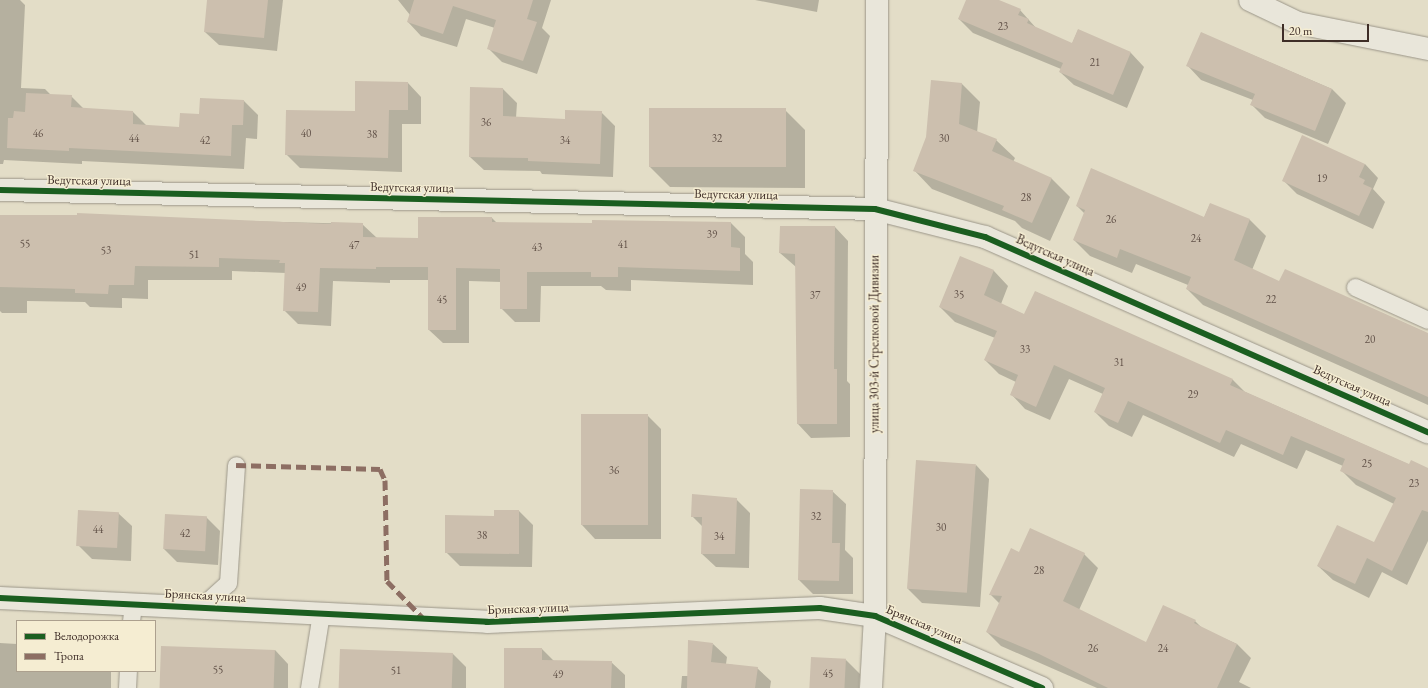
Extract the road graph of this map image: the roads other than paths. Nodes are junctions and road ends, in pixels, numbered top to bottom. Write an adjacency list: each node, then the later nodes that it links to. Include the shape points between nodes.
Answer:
1 (877, 0): 5 (street, улица 303-й Стрелковой Дивизии)
2 (1250, 0): 3 (street, via 1298,23)
3 (1428, 49)
4 (0, 190): 5 (street, Ведугская улица)
5 (874, 209): 8 (street, Ведугская улица, via 985,237); 14 (street, улица 303-й Стрелковой Дивизии)
6 (1355, 287): 7 (lane)
7 (1428, 320)
8 (1428, 432)
9 (236, 465): 11 (lane, via 228,583)
10 (0, 598): 12 (street, Брянская улица)
11 (201, 607): 12 (street, Брянская улица); 13 (street, Брянская улица)
12 (132, 612)
13 (321, 613): 14 (street, Брянская улица, via 487,622 820,608); 17 (lane)
14 (875, 616): 18 (street, улица 303-й Стрелковой Дивизии); 19 (street, Брянская улица)
15 (128, 672): 16 (lane)
16 (127, 688)
17 (309, 688)
18 (872, 688)
19 (1042, 688)

